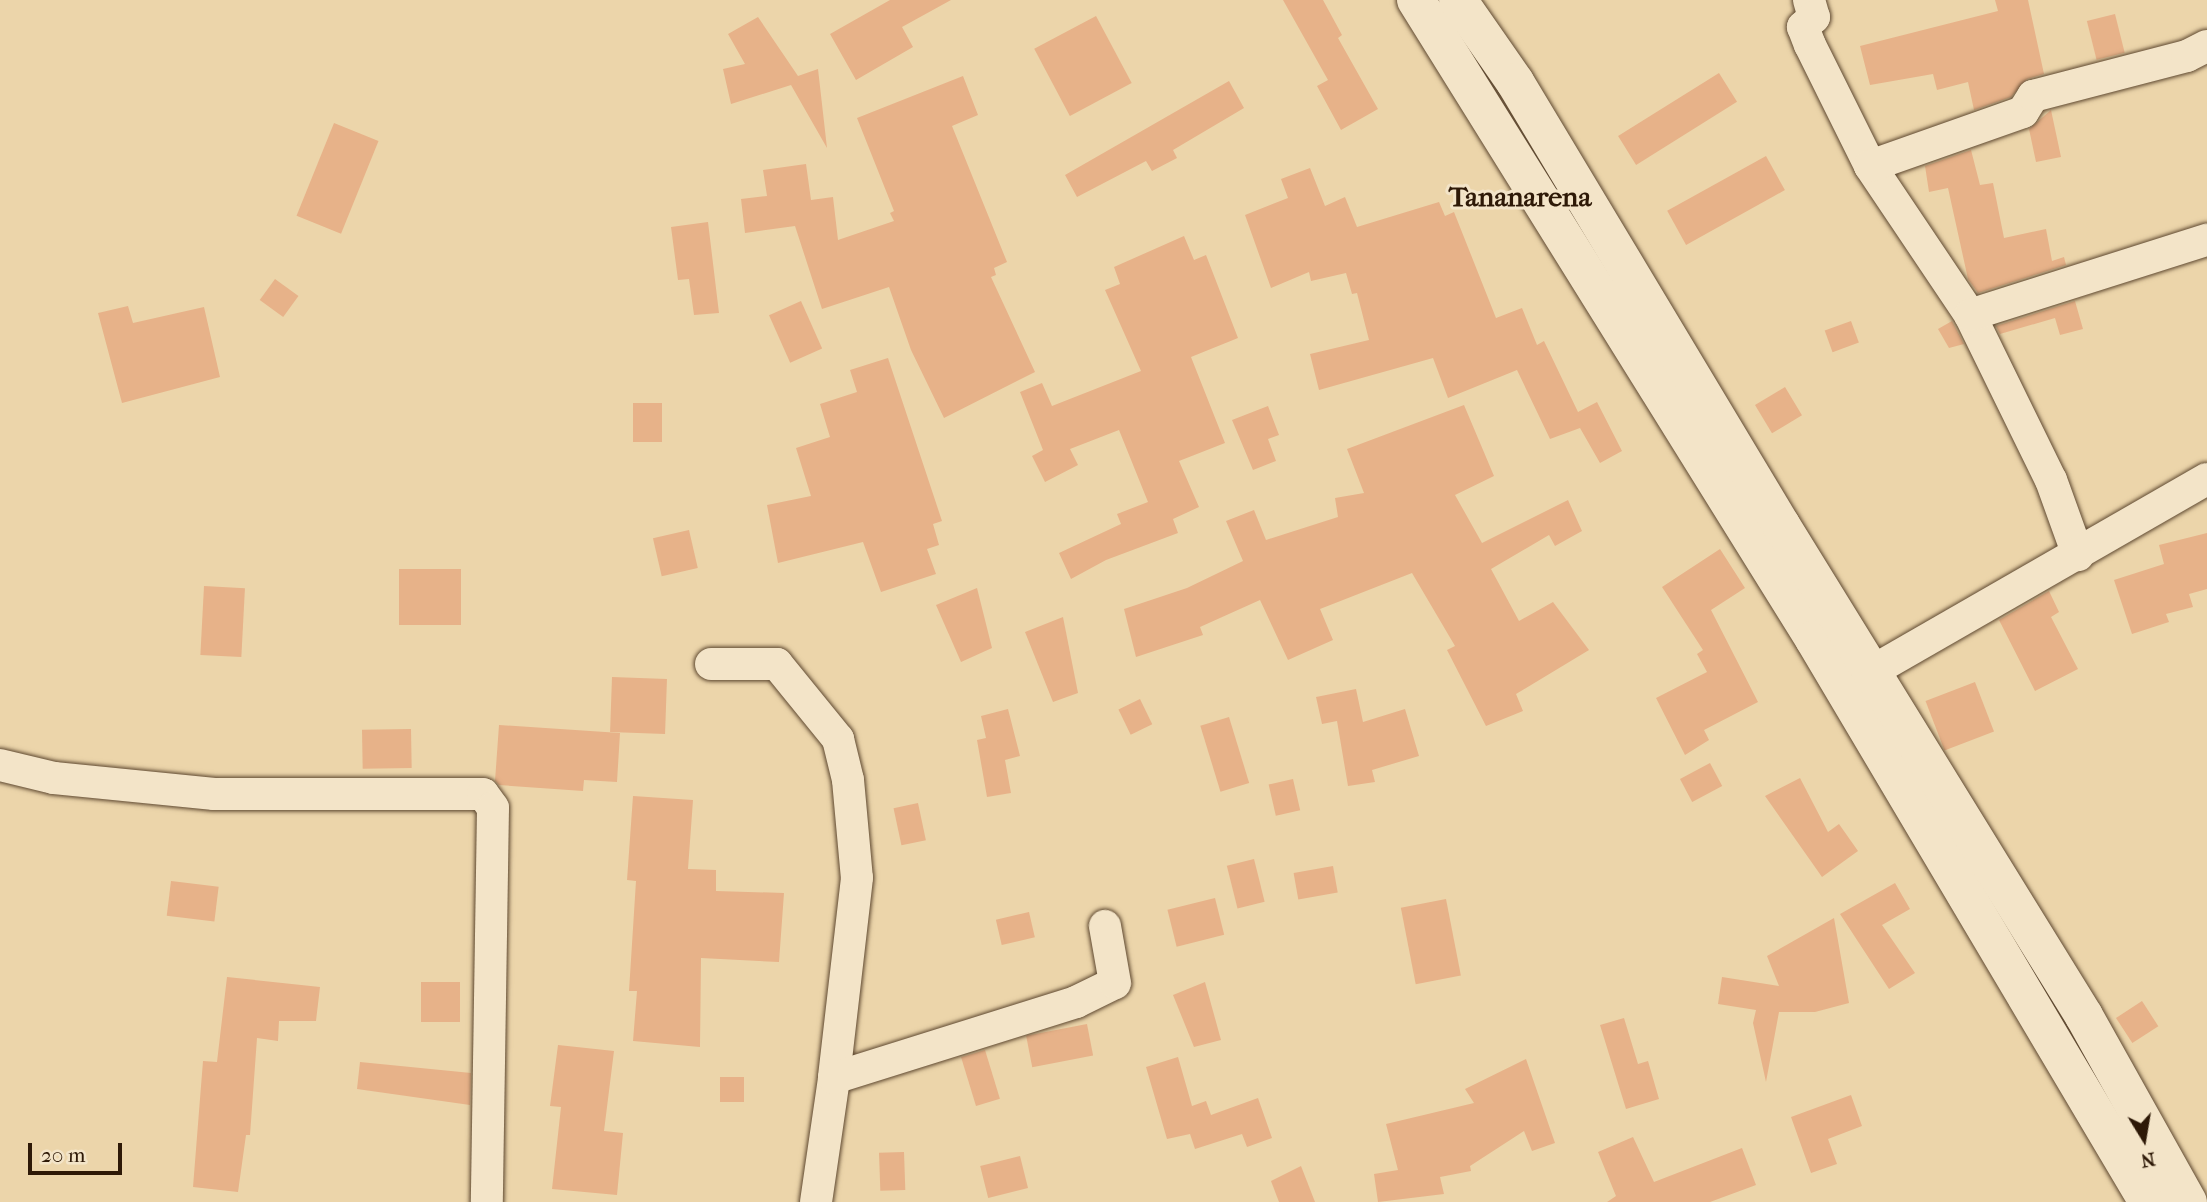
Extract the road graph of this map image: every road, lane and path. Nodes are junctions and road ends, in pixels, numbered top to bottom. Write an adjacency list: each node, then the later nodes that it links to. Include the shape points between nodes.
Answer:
1 (1416, 0): 8 (street)
2 (1458, 0): 8 (street, via 1515,82)
3 (1809, 0): 5 (street, via 1814,17 1803,27)
4 (2207, 46): 5 (street, via 2187,56 2033,96 2024,112)
5 (1870, 166): 7 (street)
6 (2207, 240): 7 (street)
7 (1970, 314): 10 (street, via 2051,480)
8 (1636, 317): 11 (street)
9 (2207, 479): 10 (street)
10 (2078, 555): 13 (street)
11 (1827, 630): 13 (street); 17 (street, via 2015,982)
12 (711, 664): 16 (street, via 777,664 838,739 848,780 857,878)
13 (1871, 672): 17 (street, via 2084,1016)
14 (0, 765): 18 (street, via 54,778 214,794 483,794 493,808)
15 (1105, 926): 16 (street, via 1115,983 1076,1002)
16 (834, 1078): 19 (street)
17 (2111, 1103): 20 (street); 21 (street)
18 (487, 1202)
19 (816, 1202)
20 (2148, 1202)
21 (2188, 1202)

